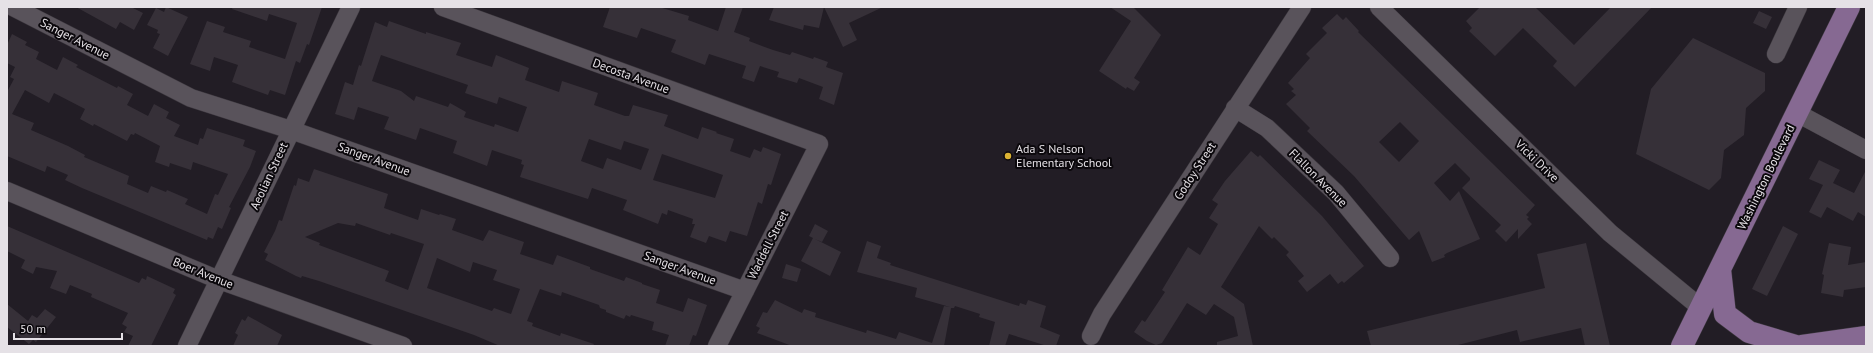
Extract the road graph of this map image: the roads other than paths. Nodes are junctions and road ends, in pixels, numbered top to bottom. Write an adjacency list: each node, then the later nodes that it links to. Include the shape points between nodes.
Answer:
1 (13, 7): 11 (street, Sanger Avenue, via 191,98)
2 (351, 7): 11 (street, Aeolian Street)
3 (443, 7): 12 (street, Decosta Avenue)
4 (1302, 7): 9 (street, Godoy Street)
5 (1379, 7): 19 (street, Vicki Drive, via 1610,233)
6 (1798, 7): 8 (street)
7 (1849, 7): 10 (main road, Washington Boulevard)
8 (1776, 54)
9 (1235, 108): 15 (street, Flallon Avenue, via 1267,128 1336,193); 20 (street, Godoy Street, via 1102,314)
10 (1796, 114): 13 (street); 16 (main road, Washington Boulevard)
11 (291, 130): 17 (street, Aeolian Street); 18 (street, Sanger Avenue)
12 (819, 144): 18 (street, Waddell Street)
13 (1866, 150)
14 (7, 191): 17 (street, Boer Avenue)
15 (1390, 258)
16 (1720, 269): 19 (main road, Washington Boulevard); 26 (main road, via 1725,314 1749,332)
17 (219, 280): 22 (street, Aeolian Street); 23 (street, Boer Avenue)
18 (745, 291): 24 (street, Waddell Street)
19 (1701, 308): 25 (main road, Washington Boulevard)
20 (1091, 336)
21 (1866, 338): 27 (main road)
22 (187, 346)
23 (403, 346)
24 (717, 346)
25 (1682, 346)
26 (1796, 346)
27 (1802, 346)

